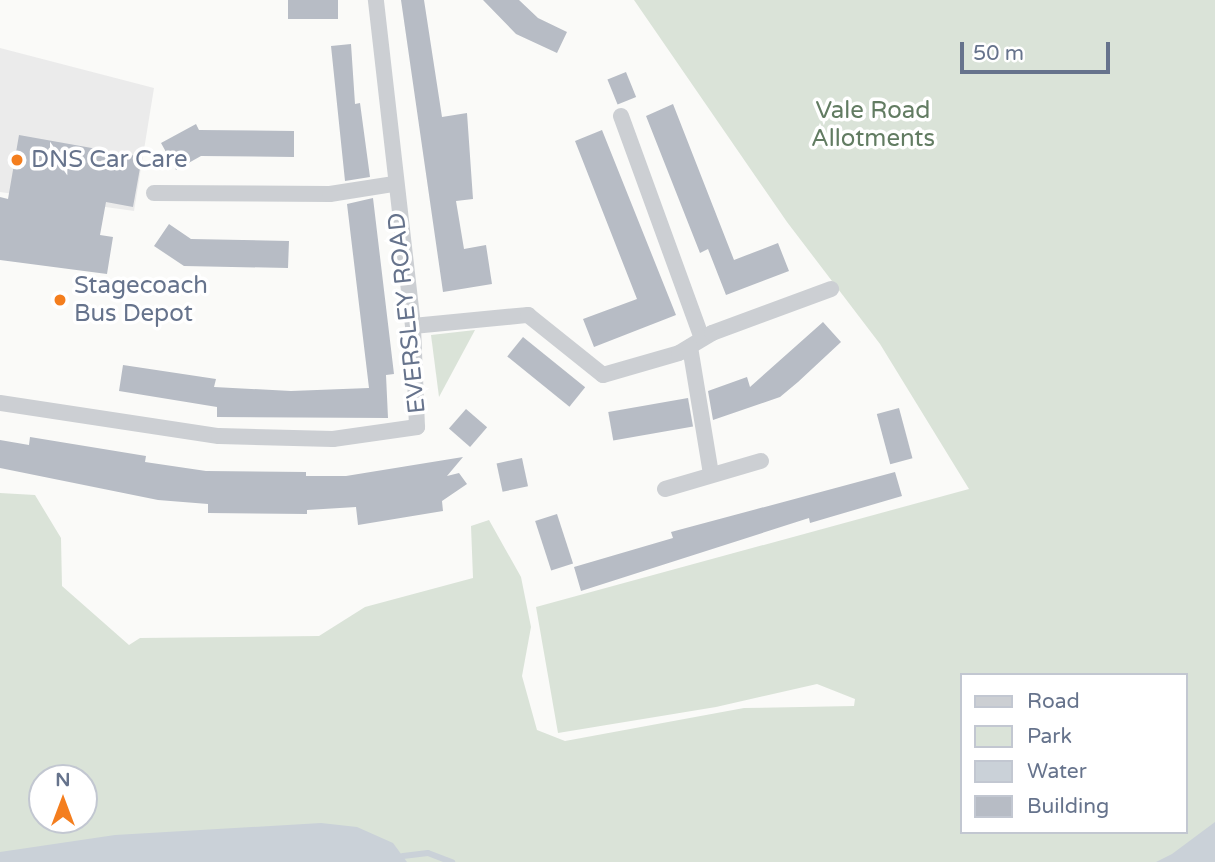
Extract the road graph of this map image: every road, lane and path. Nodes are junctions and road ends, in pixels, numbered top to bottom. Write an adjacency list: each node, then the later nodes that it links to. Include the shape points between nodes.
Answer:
1 (376, 0): 3 (street, EVERSLEY ROAD)
2 (621, 116): 7 (street)
3 (394, 184): 4 (street, via 330,194); 6 (street, EVERSLEY ROAD)
4 (154, 193)
5 (831, 289): 7 (street)
6 (413, 326): 7 (street, via 528,315 603,375); 8 (street, EVERSLEY ROAD, via 419,422 413,431 333,439 219,436)
7 (696, 343): 10 (street)
8 (0, 403)
9 (761, 461): 10 (street)
10 (711, 474): 11 (street)
11 (665, 489)

